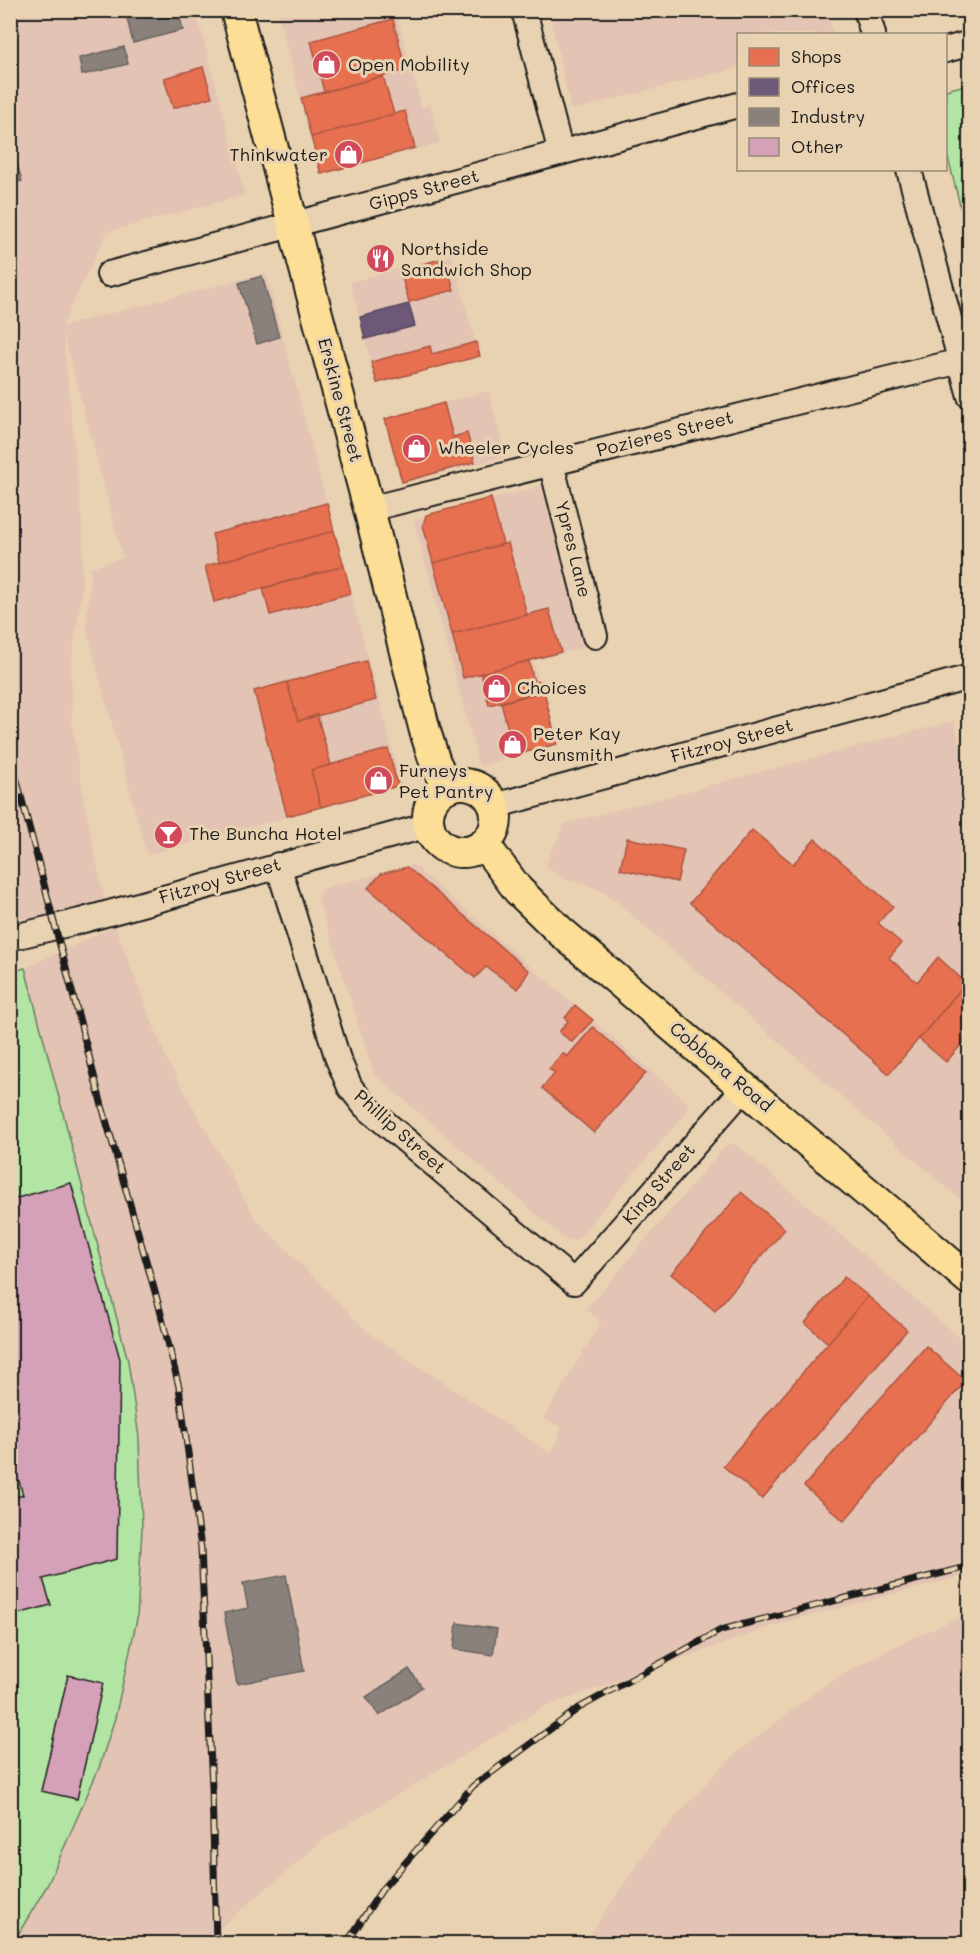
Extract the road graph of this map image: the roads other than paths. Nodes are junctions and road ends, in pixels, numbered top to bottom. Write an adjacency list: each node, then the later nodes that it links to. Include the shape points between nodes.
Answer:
1 (236, 10): 10 (main road, Erskine Street)
2 (524, 10): 8 (street)
3 (866, 10): 4 (street)
4 (873, 33)
5 (969, 43): 6 (street)
6 (947, 49)
7 (737, 105): 8 (street, Gipps Street)
8 (561, 153): 10 (street, Gipps Street)
9 (909, 171): 12 (street)
10 (294, 224): 11 (street, Gipps Street); 15 (main road, Erskine Street)
11 (109, 274)
12 (960, 361): 13 (street); 14 (street, Pozieres Street)
13 (969, 396)
14 (551, 463): 15 (street, Pozieres Street); 16 (street, Ypres Lane)
15 (369, 509): 18 (main road, Erskine Street, via 425,731)
16 (595, 636)
17 (969, 676): 19 (street, Fitzroy Street)
18 (447, 788): 19 (main road, via 456,784 475,786); 20 (main road, via 432,803)
19 (494, 806): 21 (main road, via 495,827)
20 (429, 825): 21 (main road, via 441,844 451,850 474,850); 22 (street, Fitzroy Street)
21 (484, 844): 24 (main road, Cobbora Road, via 518,890 560,931)
22 (278, 865): 23 (street, Fitzroy Street); 26 (street, Phillip Street, via 350,1087 365,1106)
23 (10, 938)
24 (745, 1087): 25 (main road, Cobbora Road); 26 (street, King Street)
25 (969, 1280)
26 (574, 1282)

